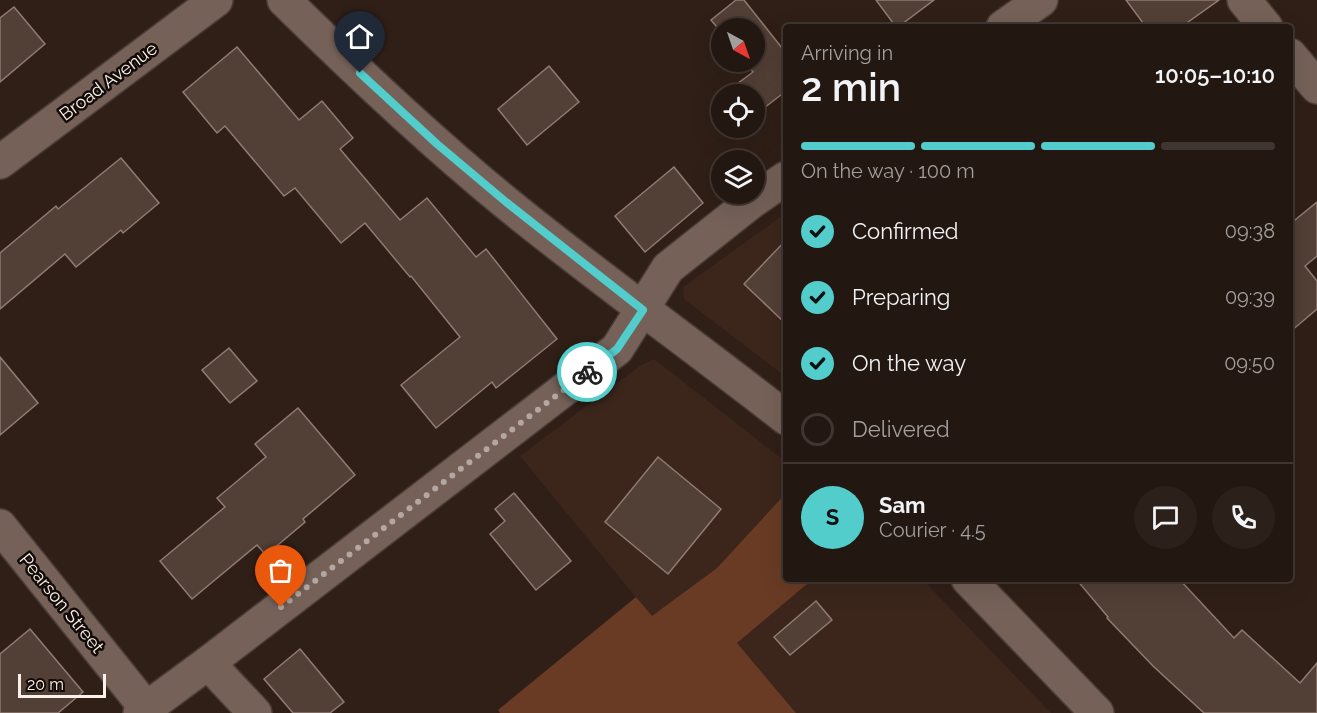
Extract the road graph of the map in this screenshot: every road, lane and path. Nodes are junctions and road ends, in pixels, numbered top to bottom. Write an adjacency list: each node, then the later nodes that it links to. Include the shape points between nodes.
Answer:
1 (216, 0): 9 (street, Broad Avenue)
2 (284, 0): 11 (street, via 437,144)
3 (1041, 0): 5 (street)
4 (1244, 0): 6 (street)
5 (1007, 24)
6 (1264, 24)
7 (1293, 59): 8 (street)
8 (1317, 87)
9 (0, 162)
10 (783, 180): 11 (street, via 668,268)
11 (643, 310): 12 (street); 15 (street, via 617,349)
12 (783, 416)
13 (0, 526): 16 (street, Pearson Street)
14 (971, 582): 18 (street)
15 (208, 663): 16 (street); 17 (street)
16 (143, 711)
17 (255, 713)
18 (1097, 713)

